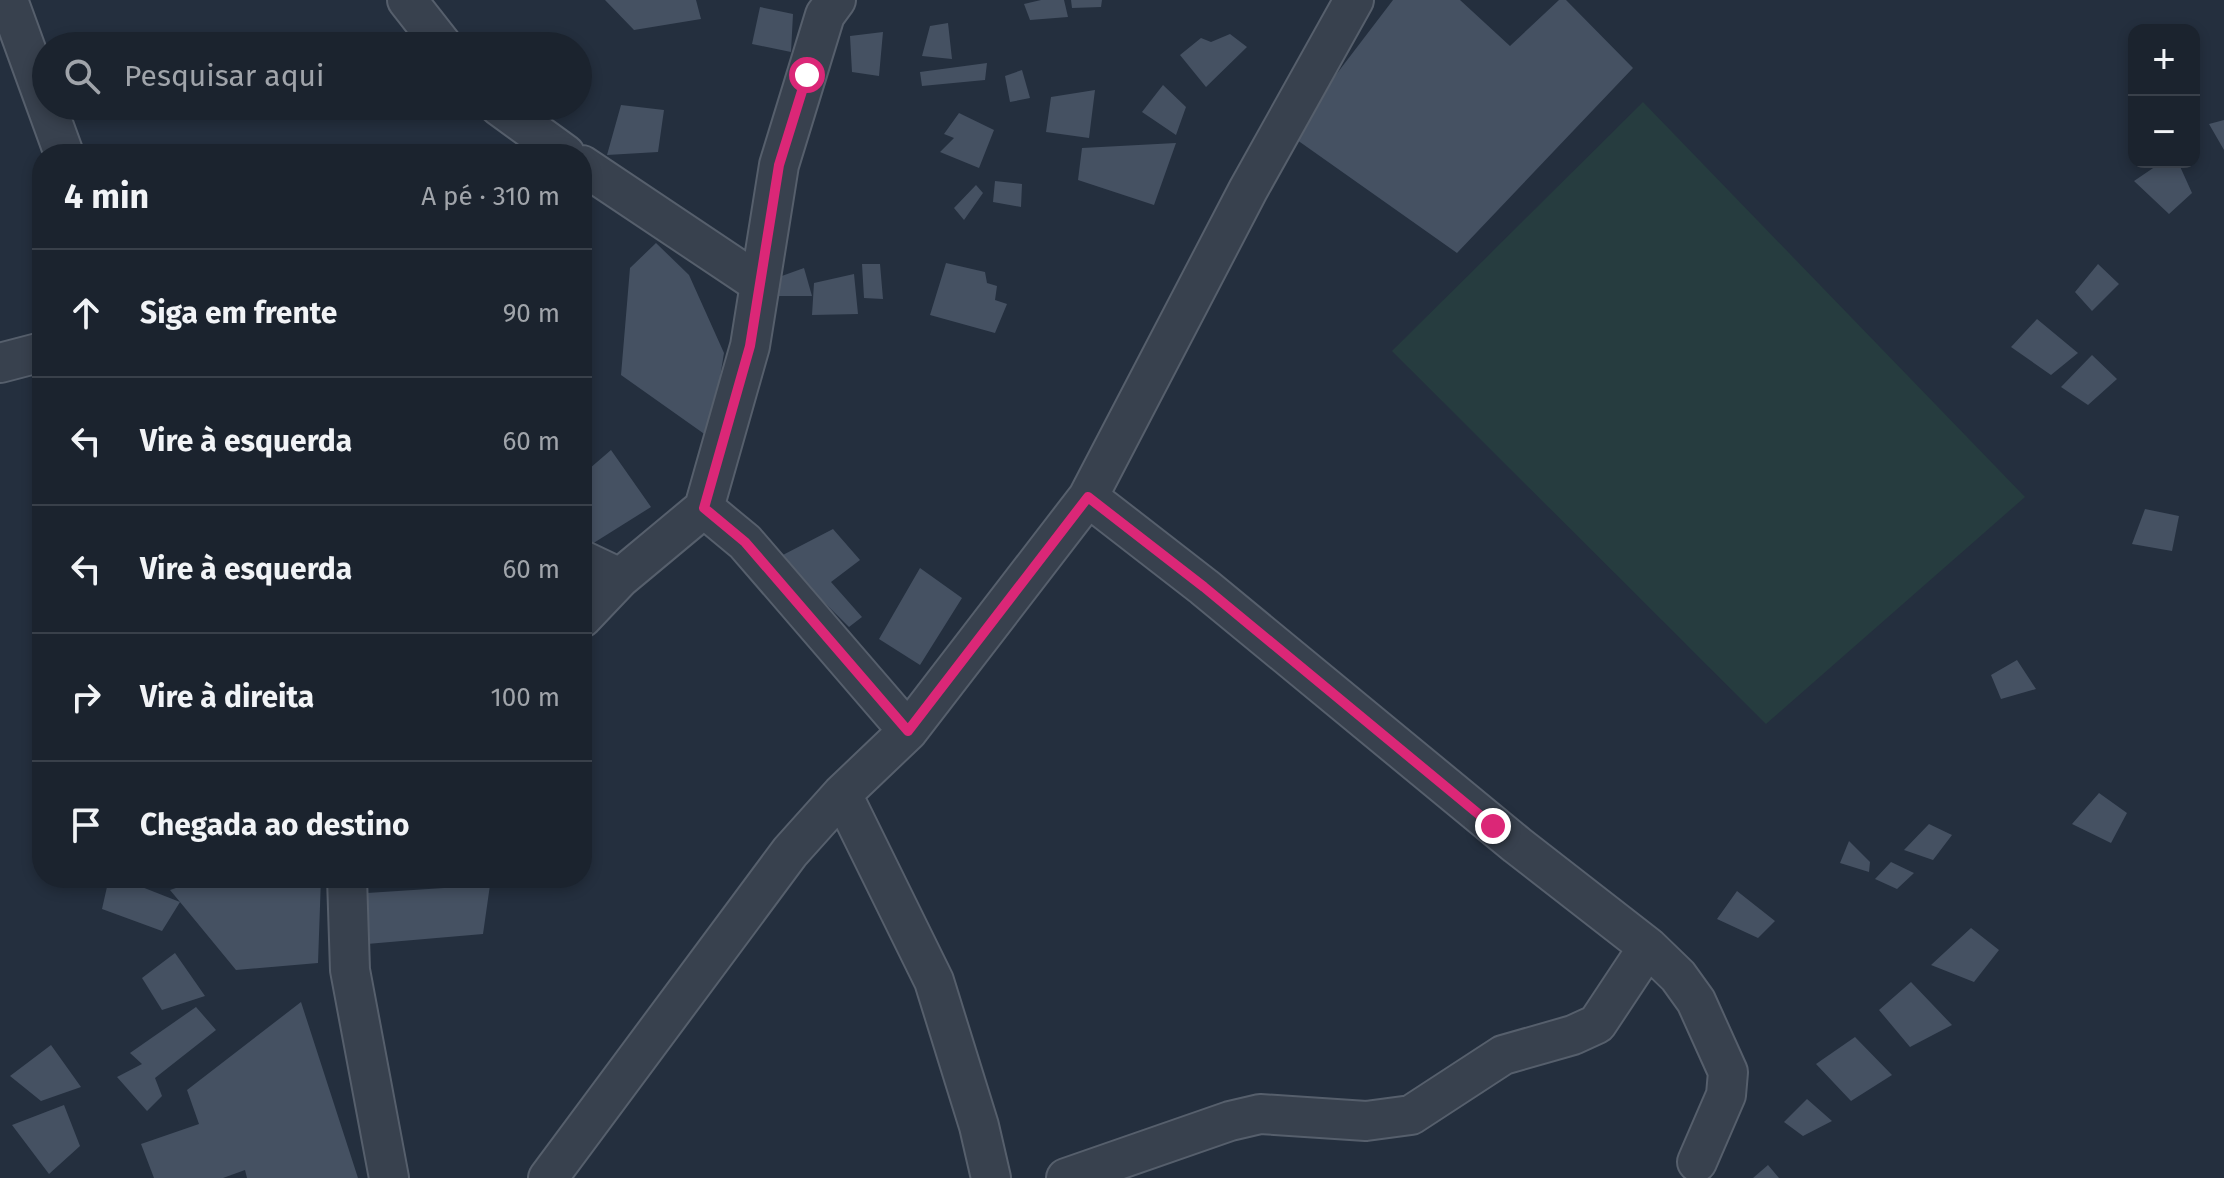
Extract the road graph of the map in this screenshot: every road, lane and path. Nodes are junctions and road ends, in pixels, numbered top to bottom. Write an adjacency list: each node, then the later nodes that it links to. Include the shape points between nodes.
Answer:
1 (8, 0): 6 (street)
2 (407, 0): 5 (street)
3 (836, 0): 12 (street, via 825,15 779,165)
4 (1354, 0): 15 (street)
5 (432, 32)
6 (32, 66)
7 (52, 120): 9 (street)
8 (515, 120): 10 (street)
9 (60, 144)
10 (550, 144)
11 (592, 172): 12 (street)
12 (760, 284): 16 (street, via 750,346)
13 (32, 355): 14 (street)
14 (0, 363)
15 (1088, 497): 20 (street); 23 (street)
16 (704, 508): 18 (street); 20 (street, via 745,542)
17 (592, 565): 18 (street)
18 (620, 578): 19 (street)
19 (592, 607)
20 (908, 731): 21 (street)
21 (842, 794): 26 (street, via 790,852); 27 (street, via 934,981)
22 (347, 888): 25 (street, via 350,970)
23 (1648, 947): 24 (street, via 1696,1001 1728,1072 1726,1095); 28 (street, via 1597,1024 1503,1055 1411,1115 1366,1121 1260,1114)
24 (1697, 1162)
25 (389, 1178)
26 (548, 1178)
27 (991, 1178)
28 (1066, 1178)

